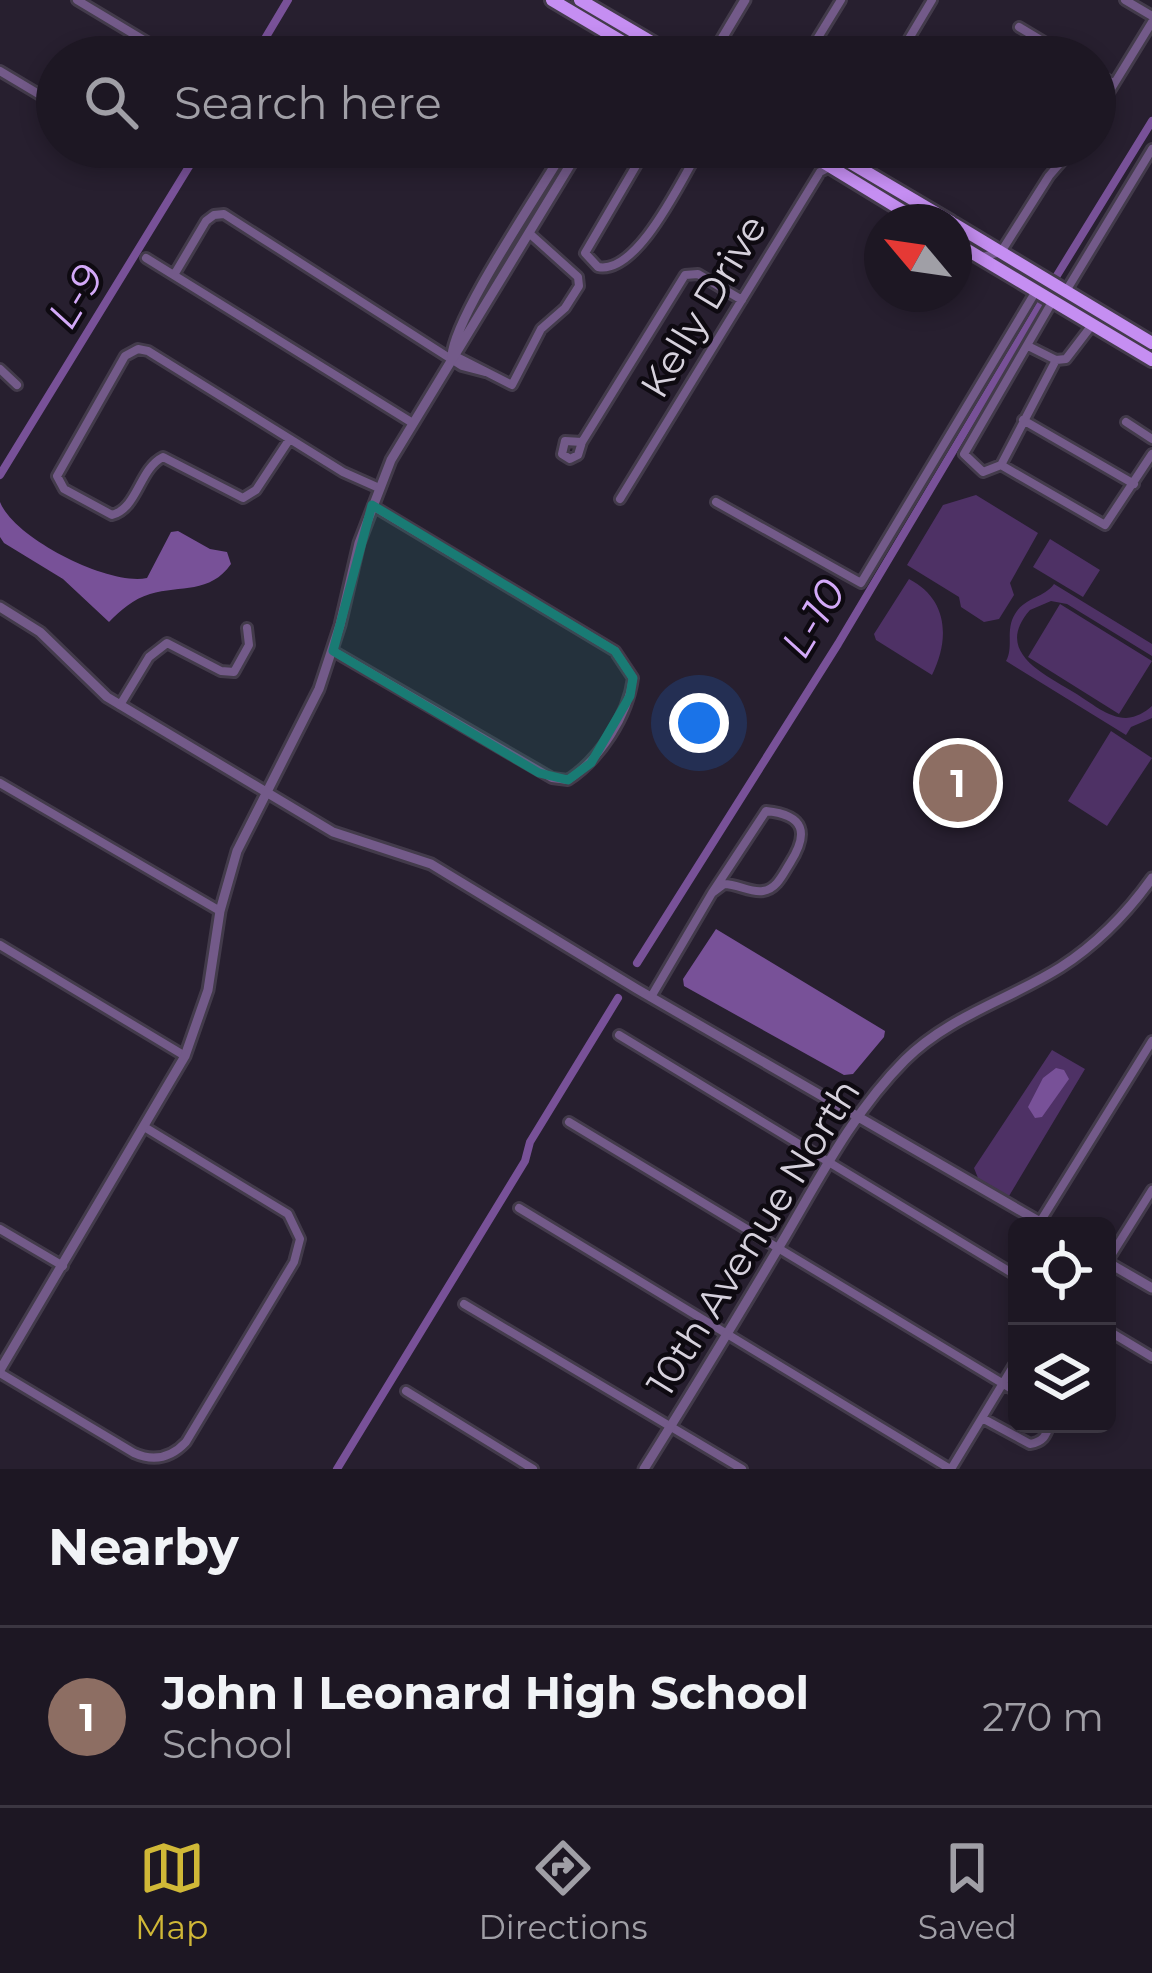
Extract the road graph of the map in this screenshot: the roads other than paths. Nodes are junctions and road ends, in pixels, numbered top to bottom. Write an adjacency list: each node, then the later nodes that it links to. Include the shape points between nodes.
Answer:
1 (77, 0): 10 (street)
2 (552, 0): 11 (main road)
3 (580, 0): 12 (main road)
4 (745, 0): 13 (street)
5 (841, 0): 14 (street)
6 (932, 0): 15 (street)
7 (1125, 0): 8 (street)
8 (1152, 19): 18 (street)
9 (1019, 27): 16 (street)
10 (137, 36)
11 (616, 36)
12 (624, 36)
13 (724, 36)
14 (819, 36)
15 (911, 36)
16 (1034, 36)
17 (0, 71): 19 (street)
18 (1116, 81)
19 (36, 92)
20 (1152, 148): 40 (street)
21 (553, 168): 47 (street, via 480,291)
22 (568, 168): 32 (street)
23 (635, 168): 24 (street, via 585,253 607,269 628,259)
24 (687, 168)
25 (826, 168): 41 (street, Kelly Drive)
26 (854, 168): 29 (main road)
27 (858, 168): 30 (main road)
28 (1056, 168): 33 (street)
29 (898, 204)
30 (920, 204)
31 (972, 235): 33 (main road)
32 (527, 237): 47 (street); 47 (street, via 579,286 542,329 512,385)
33 (1001, 252): 35 (street); 40 (main road)
34 (972, 253): 35 (main road)
35 (978, 257): 37 (main road)
36 (146, 258): 38 (street)
37 (1008, 274): 39 (main road); 43 (main road)
38 (174, 275): 47 (street, via 206,221 224,214); 53 (street)
39 (1036, 291): 42 (main road); 63 (street, via 865,580 856,584)
40 (1066, 291): 43 (main road)
41 (742, 300): 57 (street, via 698,274 685,275); 62 (street, Kelly Drive)
42 (1053, 301): 44 (main road); 46 (street)
43 (1091, 306): 45 (main road)
44 (1093, 325): 48 (street); 49 (main road)
45 (1152, 343)
46 (1028, 346): 48 (street); 59 (street, via 964,454 982,472)
47 (452, 356): 53 (street)
48 (1056, 360): 52 (street)
49 (1152, 360)
50 (0, 368): 51 (street)
51 (16, 386)
52 (1023, 420): 59 (street); 60 (street)
53 (412, 422): 61 (street)
54 (1126, 422): 55 (street)
55 (1152, 439)
56 (289, 440): 56 (street, via 148,351 133,350 57,476 64,489 112,515 164,458 243,498); 61 (street)
57 (582, 442)
58 (1152, 454): 60 (street)
59 (1001, 465): 60 (street, via 1105,525)
60 (1134, 484)
61 (379, 488): 64 (street)
62 (620, 500)
63 (716, 502)
64 (372, 505): 67 (street); 67 (street, via 615,652 633,677 630,696 585,769 568,780 552,778)
65 (0, 607): 68 (street)
66 (247, 628): 68 (street, via 249,645 234,672 167,643)
67 (333, 651): 70 (street)
68 (120, 705): 70 (street)
69 (0, 783): 73 (street)
70 (266, 792): 73 (street); 75 (street, via 343,838 431,864)
71 (1152, 878): 79 (street, 10th Avenue North, via 1075,957 919,1047)
72 (712, 893): 72 (street, via 724,884 758,892 776,886 804,832 766,811); 75 (street)
73 (220, 911): 78 (street, via 208,990)
74 (0, 946): 78 (street)
75 (651, 997): 79 (street)
76 (619, 1035): 82 (street)
77 (1152, 1041): 86 (street)
78 (185, 1056): 81 (street)
79 (860, 1114): 82 (street, 10th Avenue North); 85 (street)
80 (568, 1121): 88 (street)
81 (146, 1128): 90 (street); 99 (street, via 284,1210 296,1226 294,1262 242,1350 186,1442 158,1458 134,1453)
82 (829, 1162): 88 (street, 10th Avenue North); 92 (street)
83 (1152, 1190): 89 (street)
84 (519, 1208): 95 (street)
85 (1032, 1217)
86 (1048, 1217)
87 (0, 1229): 90 (street)
88 (778, 1248): 95 (street, 10th Avenue North); 101 (street)
89 (1116, 1248)
90 (63, 1266): 99 (street)
91 (1116, 1267): 93 (street)
92 (1008, 1271)
93 (1152, 1288)
94 (464, 1304): 105 (street)
95 (727, 1334): 105 (street, 10th Avenue North); 112 (street)
96 (1116, 1335): 98 (street)
97 (1152, 1343): 98 (street)
98 (1149, 1355)
99 (0, 1371)
100 (1008, 1374): 101 (street)
101 (1002, 1383): 102 (street); 104 (street)
102 (1008, 1387)
103 (406, 1391): 109 (street)
104 (982, 1418): 106 (street); 112 (street)
105 (671, 1426): 110 (street, 10th Avenue North); 111 (street)
106 (1008, 1432)
107 (1010, 1433): 108 (street, via 1030,1444)
108 (1044, 1433)
109 (533, 1469)
110 (644, 1469)
111 (742, 1469)
112 (951, 1469)

